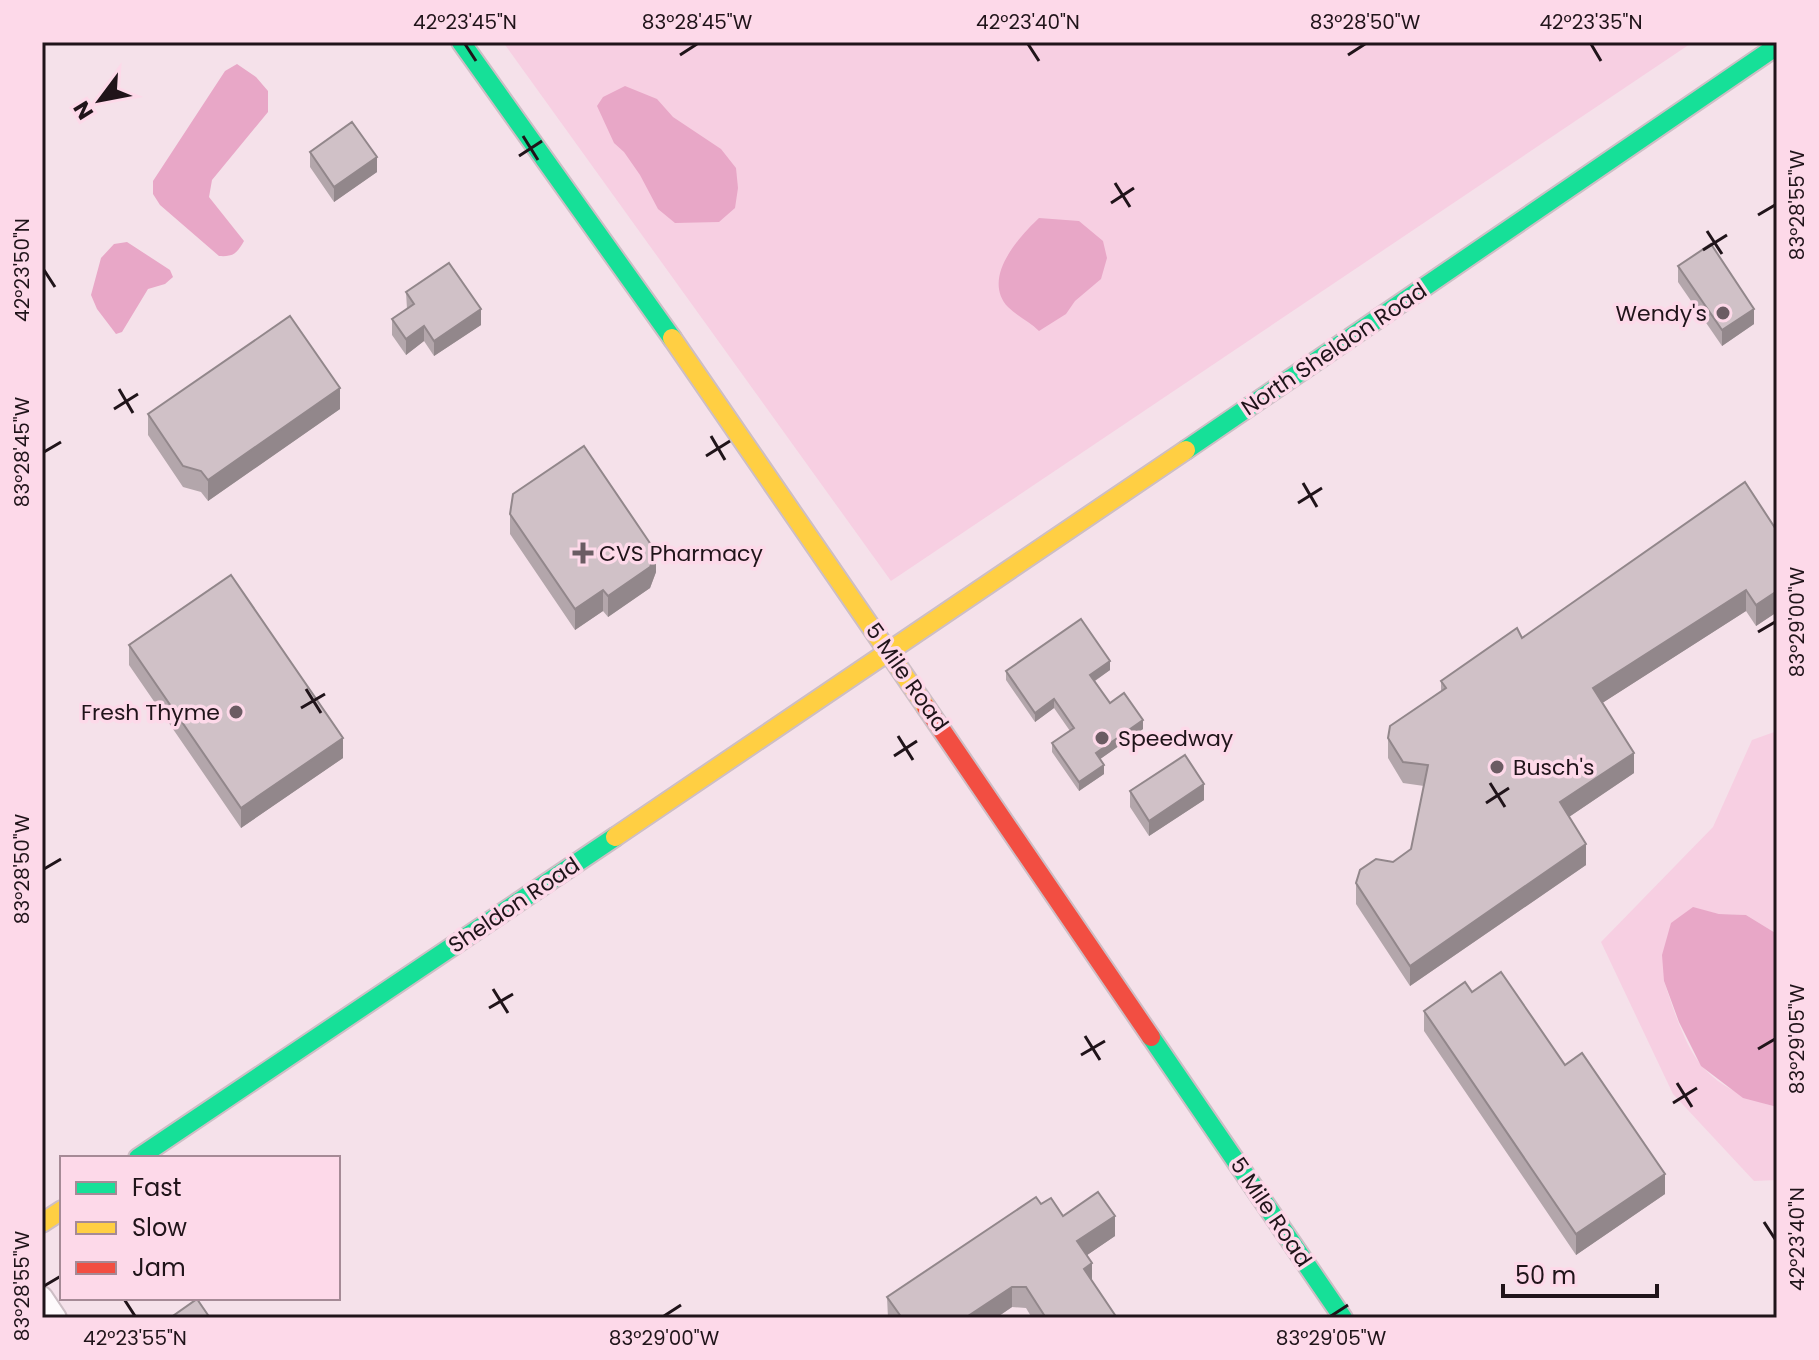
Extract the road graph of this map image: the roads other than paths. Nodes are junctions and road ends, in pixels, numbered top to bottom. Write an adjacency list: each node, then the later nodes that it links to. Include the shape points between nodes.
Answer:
1 (461, 42): 3 (main road, 5 Mile Road)
2 (1777, 46): 3 (main road, North Sheldon Road)
3 (891, 652): 4 (main road, Sheldon Road); 9 (main road, 5 Mile Road)
4 (141, 1156)
5 (60, 1211): 6 (main road)
6 (42, 1223)
7 (42, 1297): 8 (street)
8 (56, 1318)
9 (1343, 1318)

